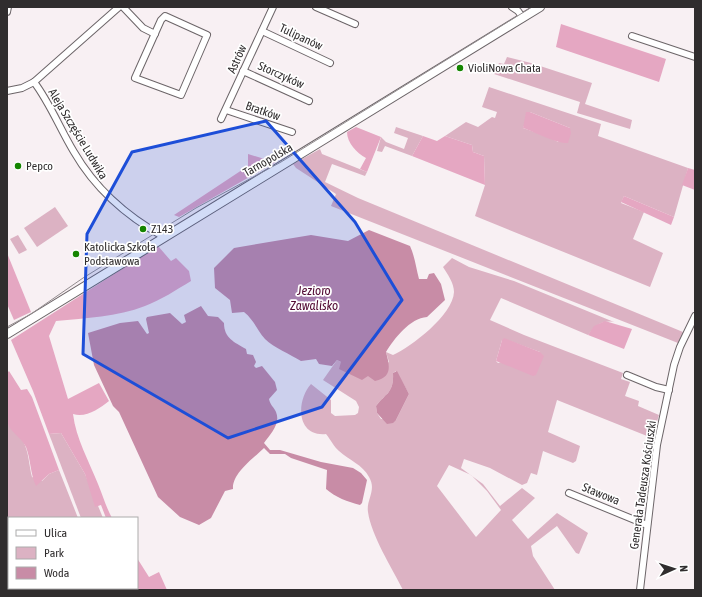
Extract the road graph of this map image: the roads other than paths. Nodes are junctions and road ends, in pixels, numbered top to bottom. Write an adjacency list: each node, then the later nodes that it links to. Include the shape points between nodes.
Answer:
1 (8, 7): 7 (street)
2 (119, 7): 11 (street, via 146,30); 16 (street)
3 (273, 7): 10 (street, Astrów)
4 (316, 7): 9 (street)
5 (512, 7): 8 (street)
6 (540, 7): 8 (main road, Tarnopolska)
7 (7, 12)
8 (523, 18): 22 (main road, Tarnopolska)
9 (355, 24)
10 (262, 31): 14 (street, Tulipanów); 15 (street, Astrów)
11 (155, 34): 11 (street, via 165,16 207,35 181,95 135,78)
12 (632, 36): 13 (street)
13 (695, 57)
14 (330, 63)
15 (244, 71): 18 (street, Storczyków); 19 (street, Astrów)
16 (34, 82): 17 (street); 22 (street, Aleja Szczęście Ludwika, via 76,156 99,188 111,200)
17 (7, 91)
18 (309, 100)
19 (226, 110): 20 (street, Astrów); 21 (street, Bratków)
20 (221, 119)
21 (292, 132)
22 (164, 237): 24 (main road, Tarnopolska)
23 (695, 316): 26 (street, Generała Tadeusza Kościuszki, via 680,347)
24 (7, 334)
25 (627, 375): 26 (street)
26 (669, 390): 28 (street, Generała Tadeusza Kościuszki, via 657,445)
27 (569, 493): 28 (street, Stawowa)
28 (647, 525): 29 (street, Generała Tadeusza Kościuszki)
29 (640, 590)

